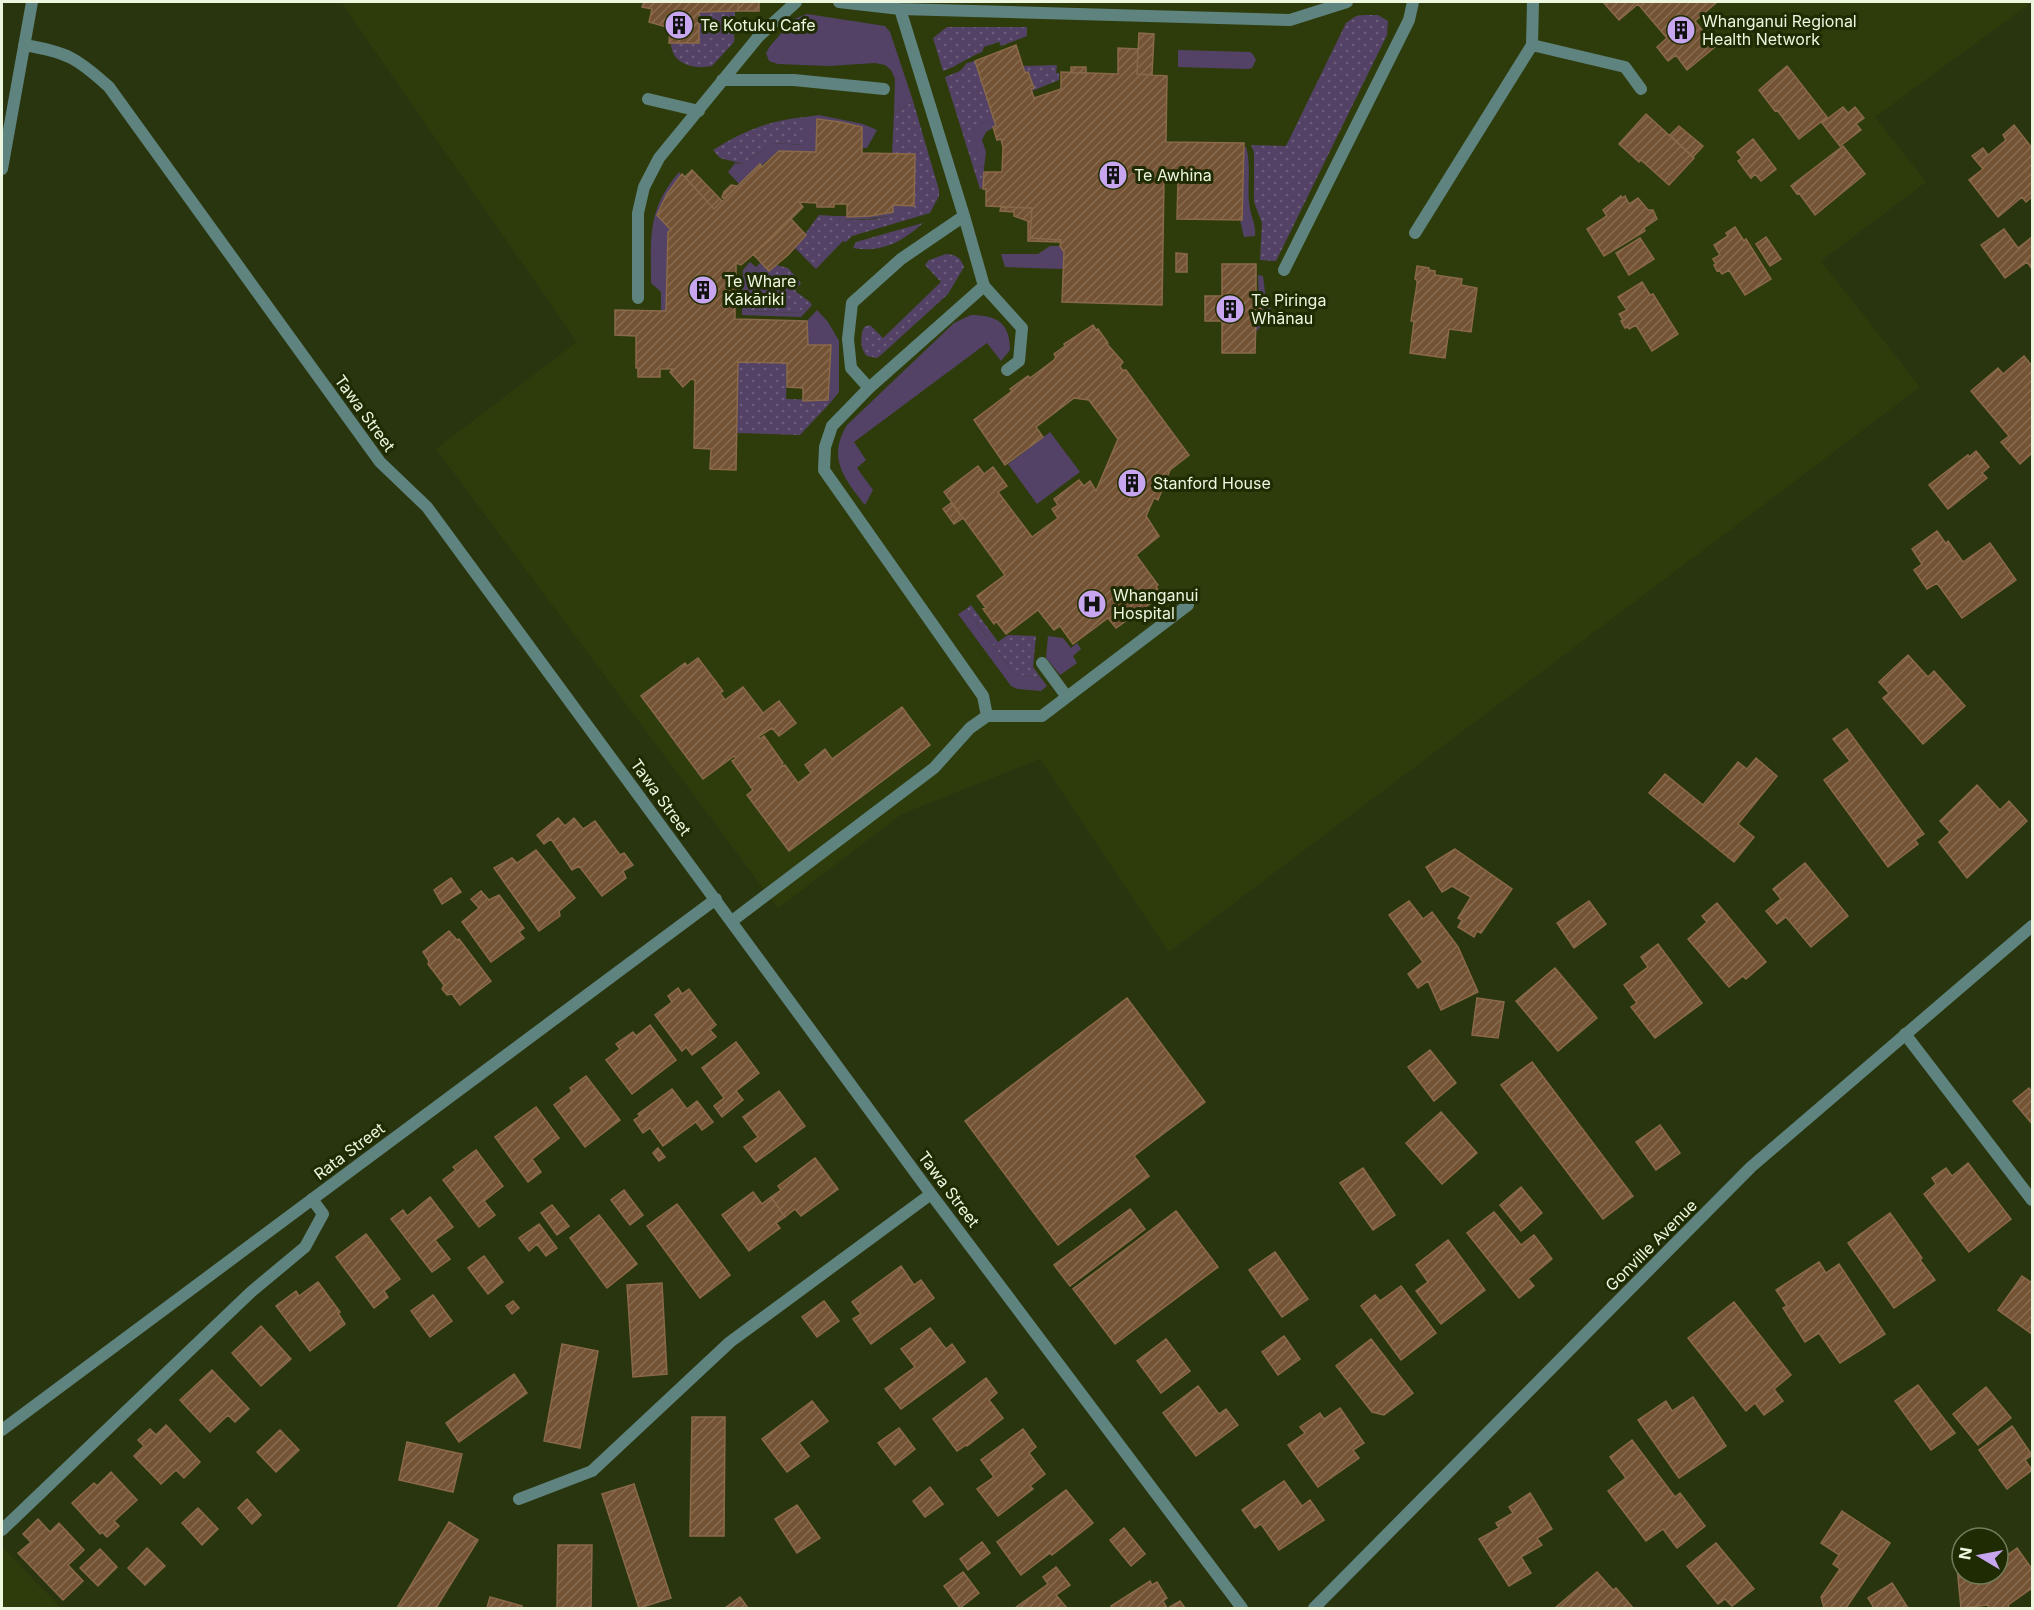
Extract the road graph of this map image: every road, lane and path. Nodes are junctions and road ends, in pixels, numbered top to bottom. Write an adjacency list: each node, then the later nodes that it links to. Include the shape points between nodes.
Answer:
1 (32, 2): 8 (street)
2 (796, 2): 10 (street, via 759,36)
3 (839, 2): 7 (street)
4 (1347, 2): 7 (street, via 1290,20)
5 (1413, 2): 18 (street, via 1409,20)
6 (1533, 2): 9 (street)
7 (900, 9): 16 (street)
8 (24, 45): 15 (street); 27 (street, Tawa Street, via 69,56 109,87 380,462 427,507)
9 (1532, 45): 12 (street, via 1625,67); 17 (street)
10 (722, 80): 11 (street, via 794,80); 14 (street)
11 (884, 89)
12 (1641, 89)
13 (648, 99): 14 (street)
14 (699, 111): 20 (street, via 659,158 644,187 638,213)
15 (2, 169)
16 (964, 216): 19 (street); 22 (street, via 901,259 852,303 848,339 851,368)
17 (1415, 233)
18 (1284, 270)
19 (984, 286): 21 (street, via 1022,328 1019,361); 22 (street)
20 (638, 298)
21 (1007, 370)
22 (868, 388): 26 (street, via 832,426 825,447 825,470 983,696)
23 (1188, 605): 25 (street)
24 (1042, 663): 25 (street)
25 (1066, 697): 26 (street, via 1042,716)
26 (987, 716): 28 (street, via 970,728 934,768)
27 (716, 899): 28 (street, Tawa Street); 32 (street, Rata Street)
28 (732, 921): 31 (street, Tawa Street)
29 (2032, 926): 30 (street, Gonville Avenue)
30 (1905, 1035): 33 (street); 38 (street, Gonville Avenue, via 1751,1167)
31 (931, 1194): 35 (street, via 730,1342 592,1471); 37 (street, Tawa Street)
32 (312, 1199): 34 (street, Rata Street); 36 (street, via 323,1214 305,1247 251,1292)
33 (2032, 1200)
34 (2, 1430)
35 (519, 1499)
36 (2, 1530)
37 (1242, 1608)
38 (1314, 1608)

